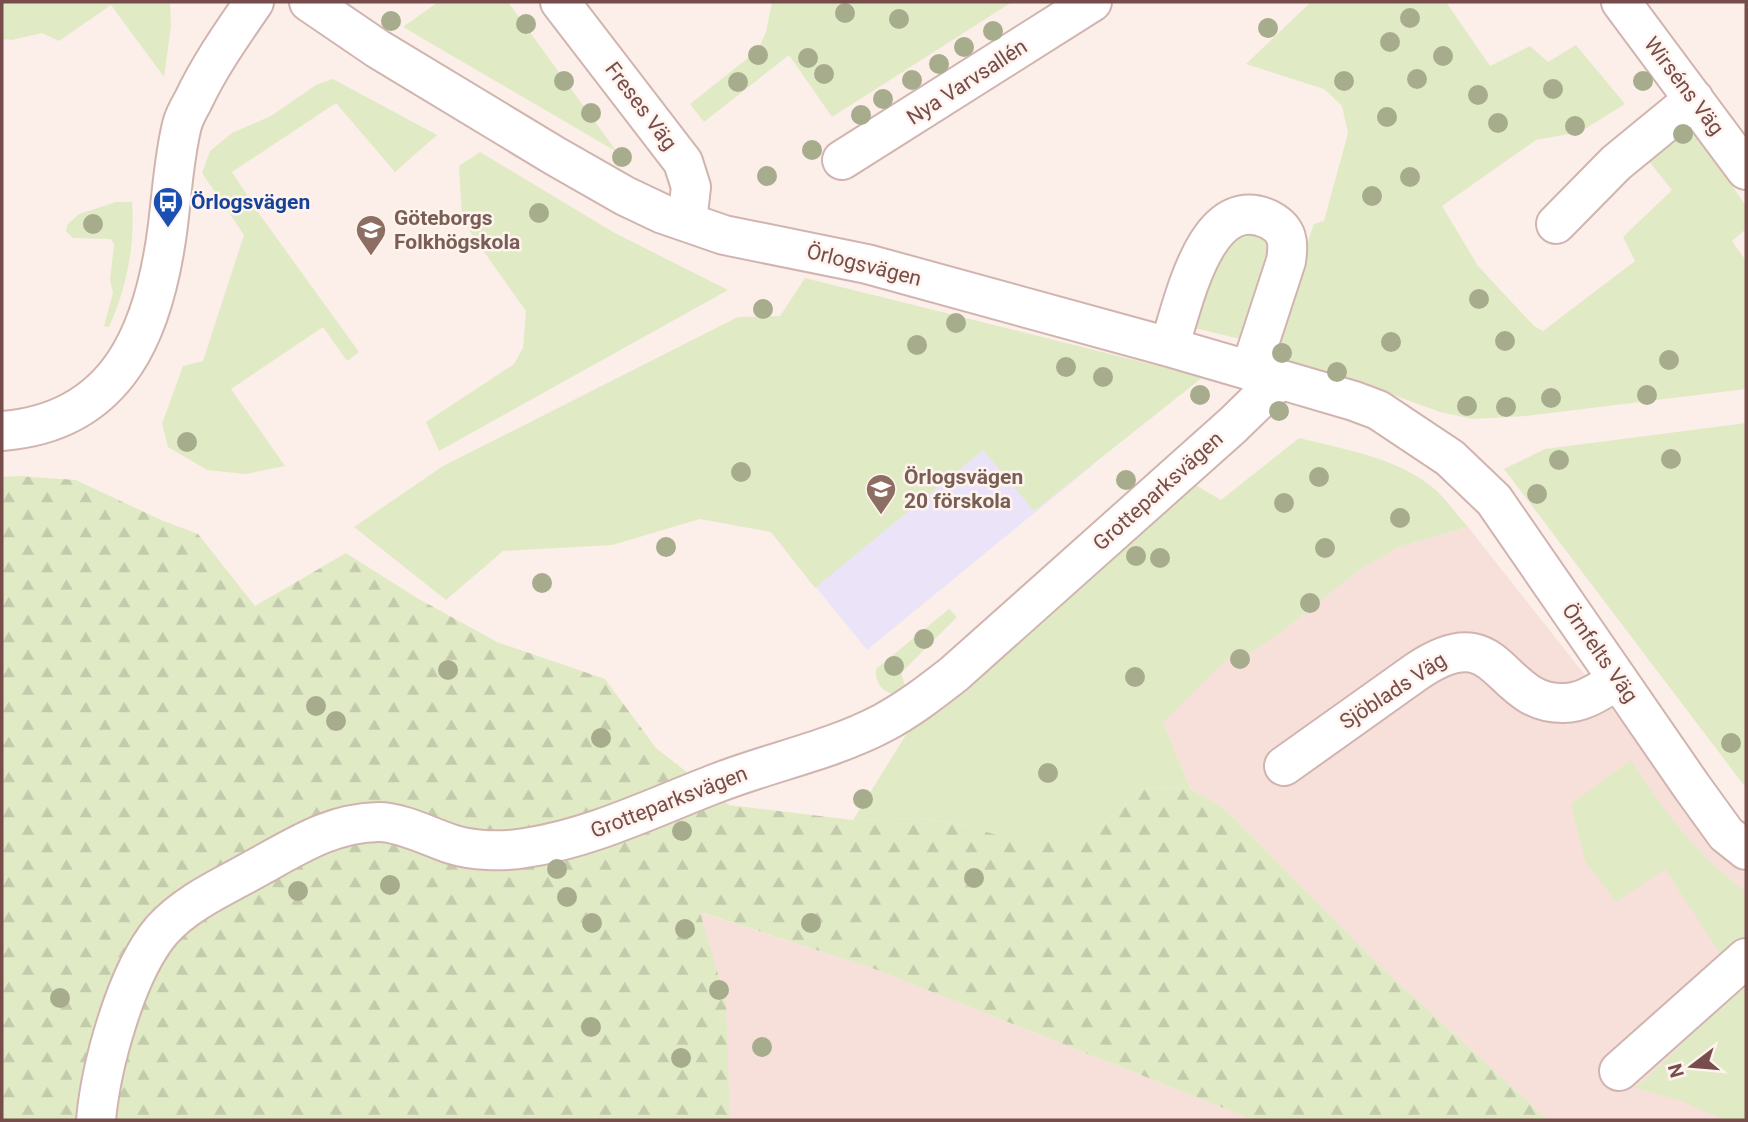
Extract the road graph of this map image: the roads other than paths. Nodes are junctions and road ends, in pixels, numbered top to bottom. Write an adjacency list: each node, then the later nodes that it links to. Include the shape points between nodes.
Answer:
1 (254, 2): 13 (street, via 209,67 182,123 158,282 139,340 120,370 86,405 39,425)
2 (309, 2): 9 (street, Örlogsvägen, via 555,156 625,196)
3 (560, 2): 9 (street, Freses Väg, via 683,162 691,187)
4 (1092, 2): 7 (street, Nya Varvsallén)
5 (1621, 2): 6 (street, Wirséns Väg)
6 (1694, 99): 8 (street, Wirséns Väg); 10 (street, via 1616,163)
7 (842, 160)
8 (1746, 170)
9 (687, 222): 11 (street, Örlogsvägen, via 724,235 867,264)
10 (1556, 224)
11 (1169, 347): 12 (street, Örlogsvägen); 12 (street, via 1203,248 1217,229 1238,217 1267,219 1286,233 1288,245)
12 (1264, 376): 14 (street, Örlogsvägen, via 1378,410); 20 (street, Grotteparksvägen, via 1233,425 954,674 882,723 603,829 557,842 488,850 454,845 381,822 319,833 227,883 162,930 140,964 99,1087)
13 (2, 431)
14 (1450, 458): 15 (street, Örnfelts Väg, via 1494,500)
15 (1618, 680): 16 (street, Sjöblads Väg, via 1582,700 1563,704 1518,688 1498,665 1483,657 1448,653); 17 (street, Örnfelts Väg, via 1726,834)
16 (1284, 766)
17 (1746, 850)
18 (1746, 958): 19 (street)
19 (1619, 1071)
20 (96, 1120)

